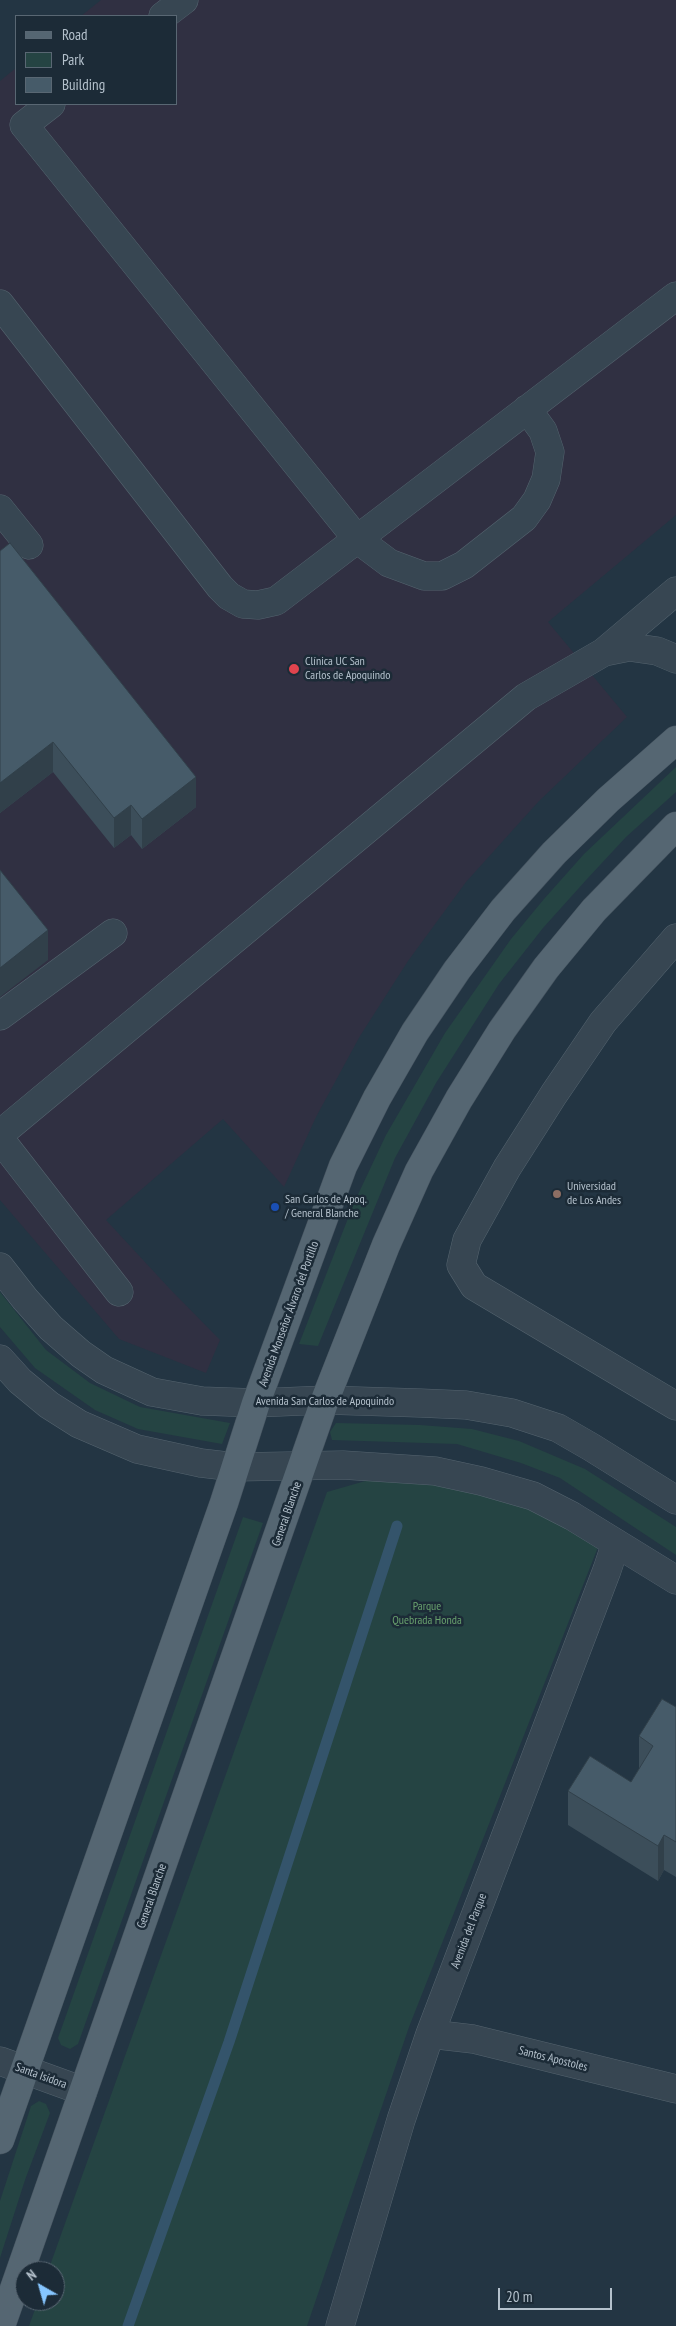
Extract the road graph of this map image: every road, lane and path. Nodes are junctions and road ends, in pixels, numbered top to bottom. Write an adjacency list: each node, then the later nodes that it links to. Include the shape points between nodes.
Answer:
1 (184, 0): 2 (street)
2 (165, 15)
3 (51, 105): 8 (street, via 24,125)
4 (676, 296): 6 (street)
5 (0, 304): 8 (street, via 229,596 244,604 276,601)
6 (527, 409): 8 (street); 8 (street, via 543,431 550,452 546,479 524,518 464,565 442,576 424,576 390,562)
7 (0, 510): 9 (street)
8 (357, 538)
9 (29, 545)
10 (676, 591): 11 (street)
11 (604, 652): 12 (street, via 629,647); 18 (street, via 526,697)
12 (676, 659)
13 (676, 740): 23 (main road, Avenida Monseñor Álvaro del Portillo, via 547,860 492,924 415,1032 343,1166)
14 (676, 826): 22 (main road, via 594,910 546,968 458,1099 419,1171 386,1245)
15 (113, 933): 17 (street)
16 (676, 938): 24 (street, via 602,1022 554,1094 467,1240 461,1265 474,1286)
17 (0, 1016)
18 (3, 1147): 20 (street)
19 (0, 1267): 23 (street, Avenida San Carlos de Apoquindo, via 51,1328 104,1370 128,1383 176,1397)
20 (119, 1292)
21 (0, 1359): 26 (street, via 20,1382 49,1405 108,1438 137,1449)
22 (326, 1400): 23 (street, Avenida San Carlos de Apoquindo); 25 (main road); 27 (street, Avenida San Carlos de Apoquindo, via 466,1405 512,1413 558,1428 592,1446)
23 (256, 1403): 26 (main road, Avenida Monseñor Álvaro del Portillo)
24 (676, 1406)
25 (303, 1466): 26 (street); 28 (street, via 343,1465 435,1471 481,1481 533,1496); 33 (main road, General Blanche)
26 (235, 1467): 31 (main road)
27 (676, 1500)
28 (616, 1543): 29 (street); 30 (street, Avenida del Parque)
29 (676, 1580)
30 (430, 2034): 32 (street, Santos Apostoles, via 473,2039); 36 (street, Avenida del Parque)
31 (12, 2065): 33 (street, Santa Isidora); 34 (main road)
32 (676, 2089)
33 (83, 2091): 35 (main road, General Blanche)
34 (0, 2140)
35 (1, 2326)
36 (340, 2326)

